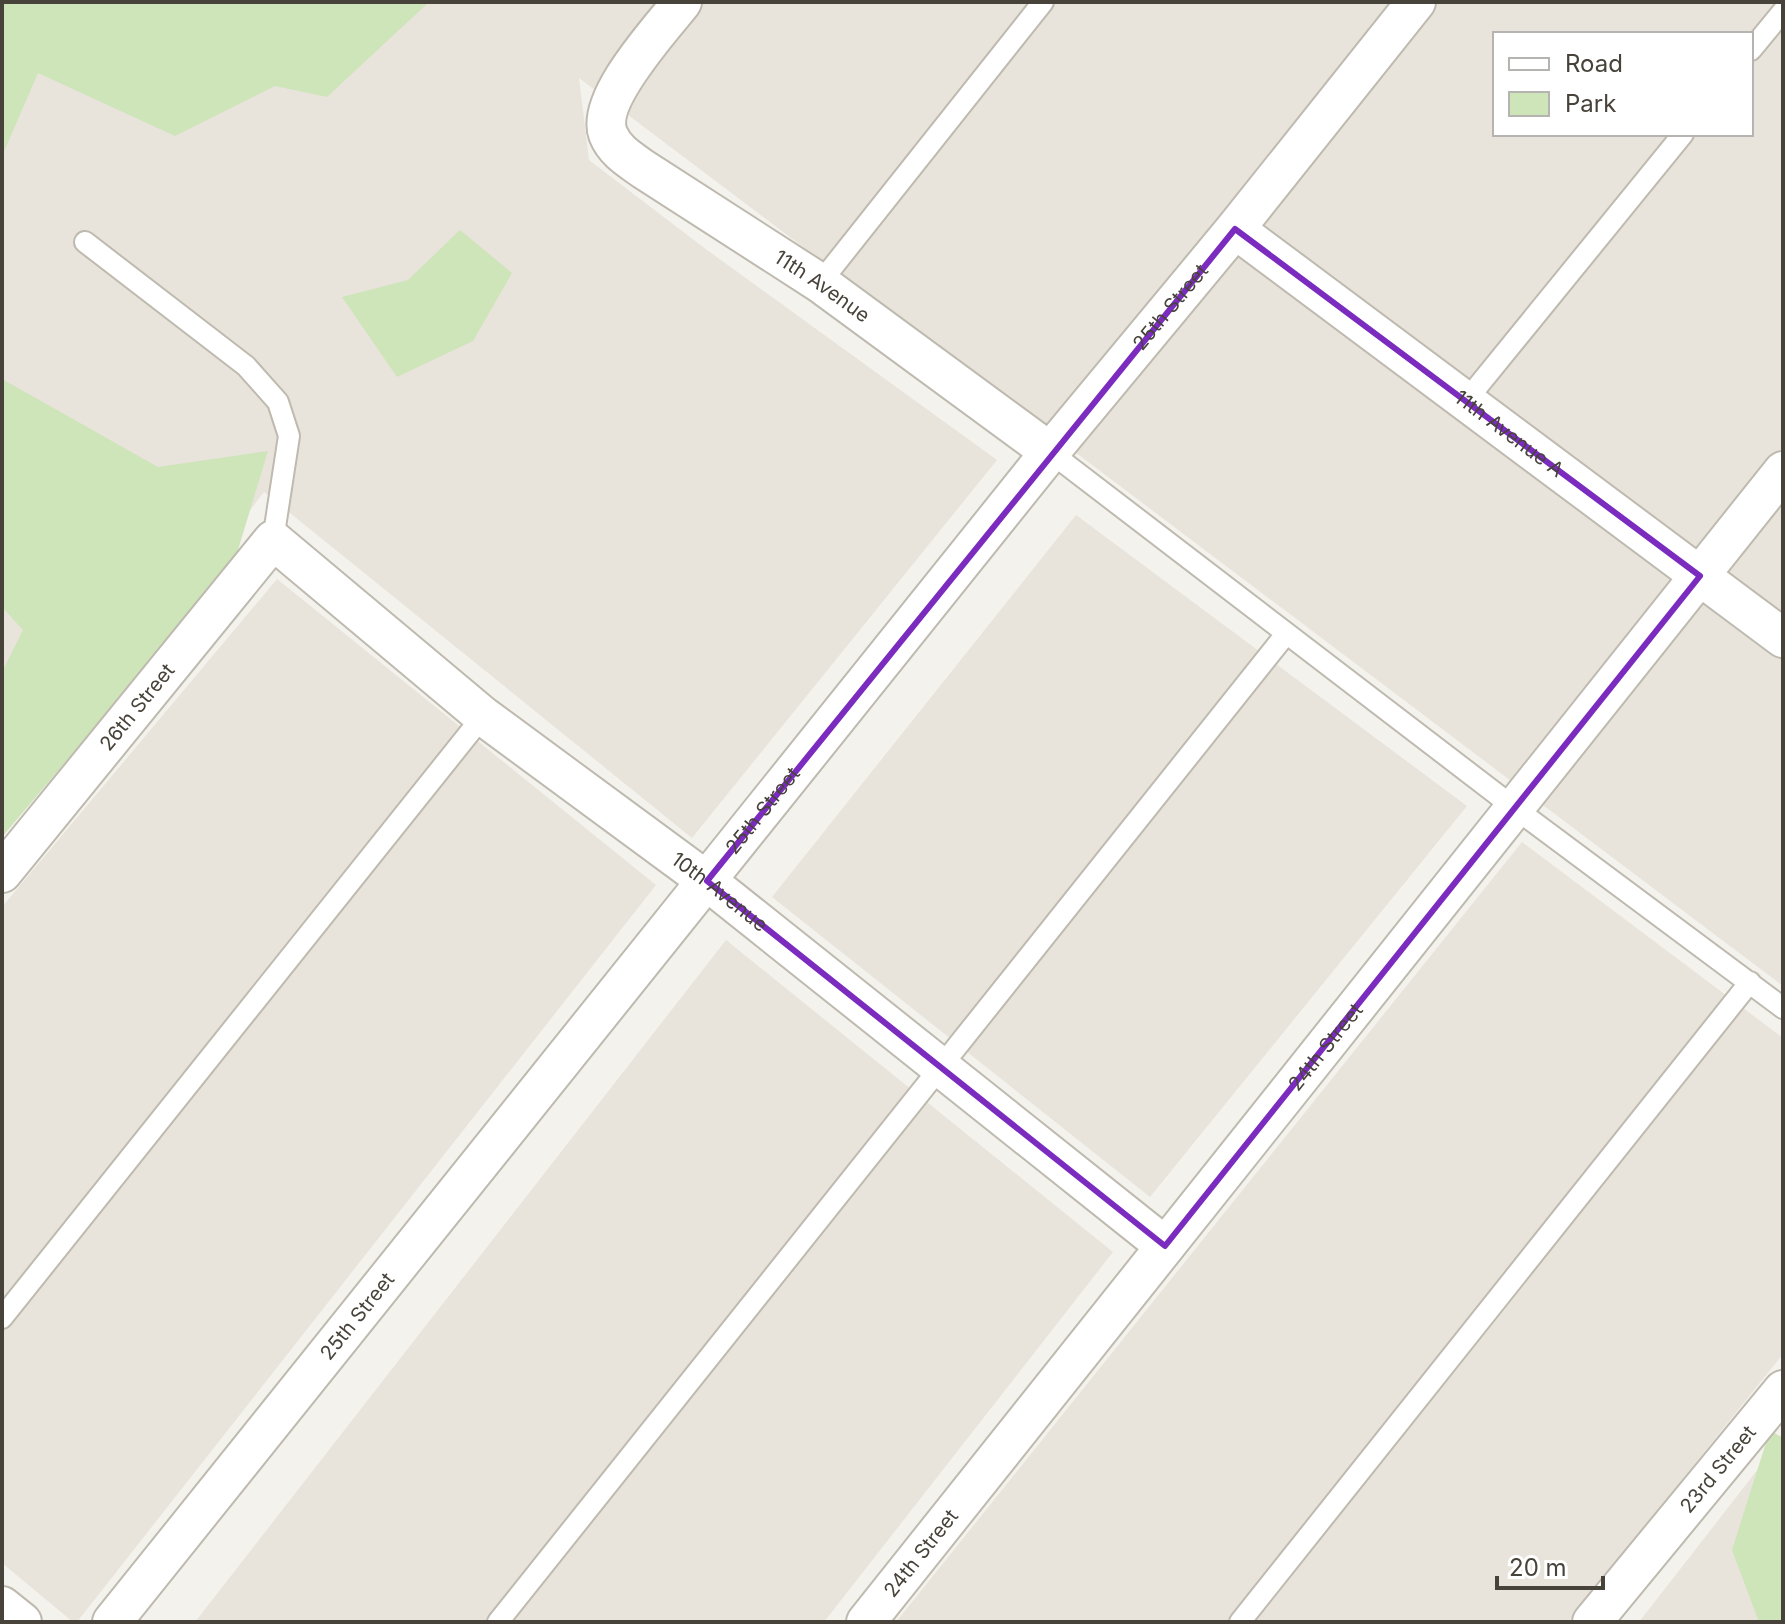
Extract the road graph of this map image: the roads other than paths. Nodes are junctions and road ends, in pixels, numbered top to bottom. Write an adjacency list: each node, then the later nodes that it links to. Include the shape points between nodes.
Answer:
1 (682, 2): 9 (street, 11th Avenue, via 626,73 605,118 608,134 617,150 643,169)
2 (1043, 2): 9 (lane)
3 (1416, 2): 7 (street, 25th Street)
4 (1783, 11): 5 (lane)
5 (1753, 48)
6 (1681, 136): 10 (lane)
7 (1235, 229): 10 (street, 11th Avenue A); 11 (street, 25th Street)
8 (85, 242): 13 (lane, via 246,366 278,402 289,436)
9 (820, 283): 11 (street, 11th Avenue)
10 (1465, 402): 14 (street, 11th Avenue A)
11 (1050, 452): 15 (lane); 20 (street, 25th Street)
12 (1783, 471): 14 (street, 24th Street)
13 (273, 540): 17 (street, 10th Avenue); 19 (street, 26th Street)
14 (1700, 576): 16 (street, 11th Avenue A); 18 (street, 24th Street)
15 (1286, 634): 18 (lane); 23 (lane)
16 (1783, 638)
17 (483, 716): 20 (street, 10th Avenue); 25 (lane)
18 (1516, 809): 21 (lane); 24 (street, 24th Street)
19 (2, 873)
20 (707, 881): 23 (street, 10th Avenue); 29 (street, 25th Street)
21 (1750, 982): 22 (lane); 32 (lane)
22 (1783, 1008)
23 (940, 1068): 24 (street, 10th Avenue); 30 (lane)
24 (1165, 1246): 31 (street, 24th Street)
25 (2, 1318)
26 (1783, 1390): 33 (street, 23rd Street)
27 (2, 1606): 28 (street)
28 (22, 1622)
29 (112, 1622)
30 (498, 1622)
31 (866, 1622)
32 (1240, 1622)
33 (1592, 1622)

